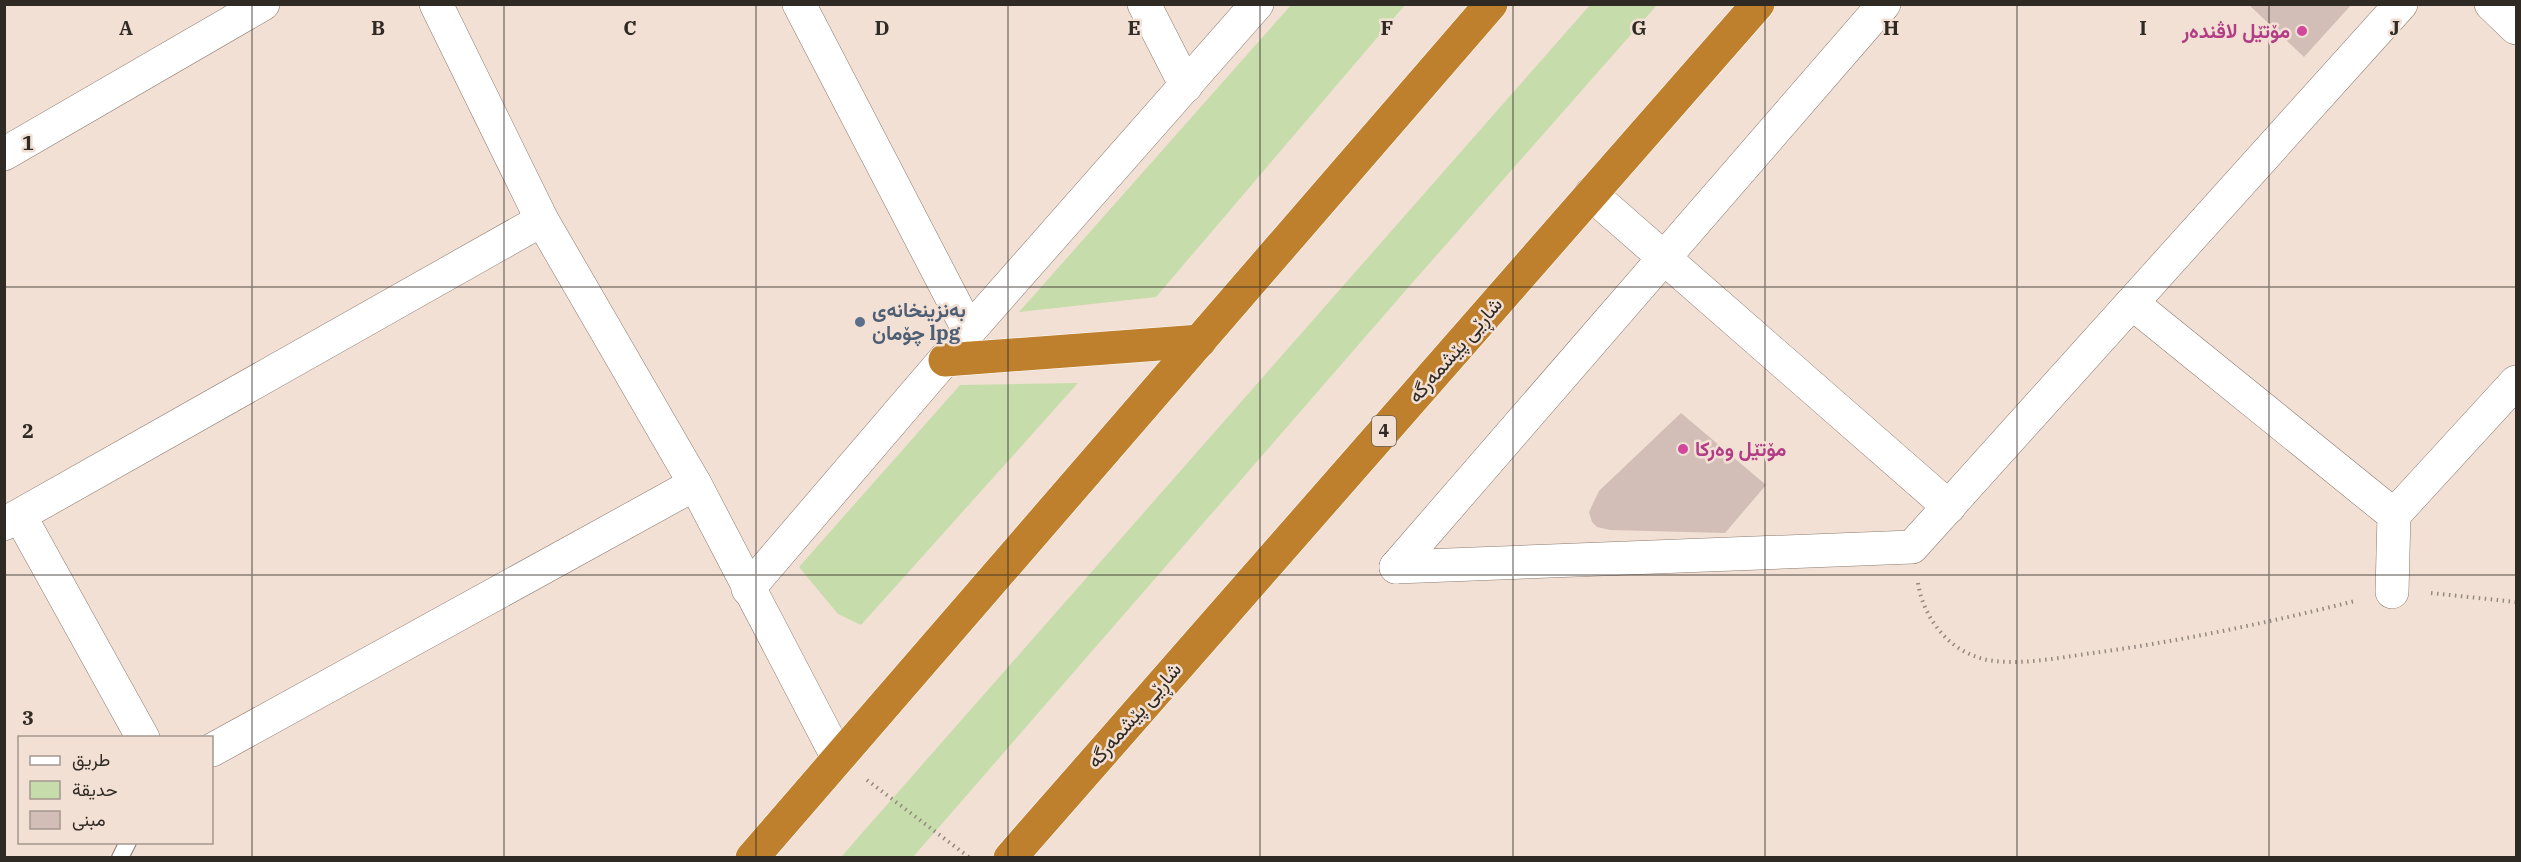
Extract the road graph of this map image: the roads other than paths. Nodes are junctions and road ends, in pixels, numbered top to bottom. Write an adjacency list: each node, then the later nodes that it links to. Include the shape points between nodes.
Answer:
1 (264, 4): 13 (street)
2 (436, 4): 15 (street)
3 (799, 4): 18 (street)
4 (1144, 4): 12 (street)
5 (1257, 4): 12 (street)
6 (1491, 4): 19 (highway)
7 (1758, 4): 14 (highway, شاڕێی پێشمەرگە / 4)
8 (1884, 4): 16 (street)
9 (2401, 4): 17 (street)
10 (2491, 4): 11 (street)
11 (2517, 28)
12 (1186, 87): 18 (street)
13 (4, 154)
14 (1591, 194): 16 (street); 34 (highway, شاڕێی پێشمەرگە / 4)
15 (542, 220): 22 (street); 25 (street)
16 (1665, 257): 23 (street); 23 (street, via 1396,567 1912,547)
17 (2132, 303): 23 (street); 24 (street)
18 (969, 331): 20 (street)
19 (1200, 341): 20 (highway); 30 (highway)
20 (945, 360): 26 (street)
21 (2517, 382): 24 (street)
22 (695, 484): 26 (street); 29 (street)
23 (1949, 507)
24 (2394, 515): 27 (street)
25 (12, 520): 28 (street)
26 (748, 589): 30 (street)
27 (2392, 592)
28 (142, 736)
29 (213, 749)
30 (838, 758): 33 (highway)
31 (127, 844): 32 (lane)
32 (120, 858)
33 (752, 858)
34 (1010, 858)

